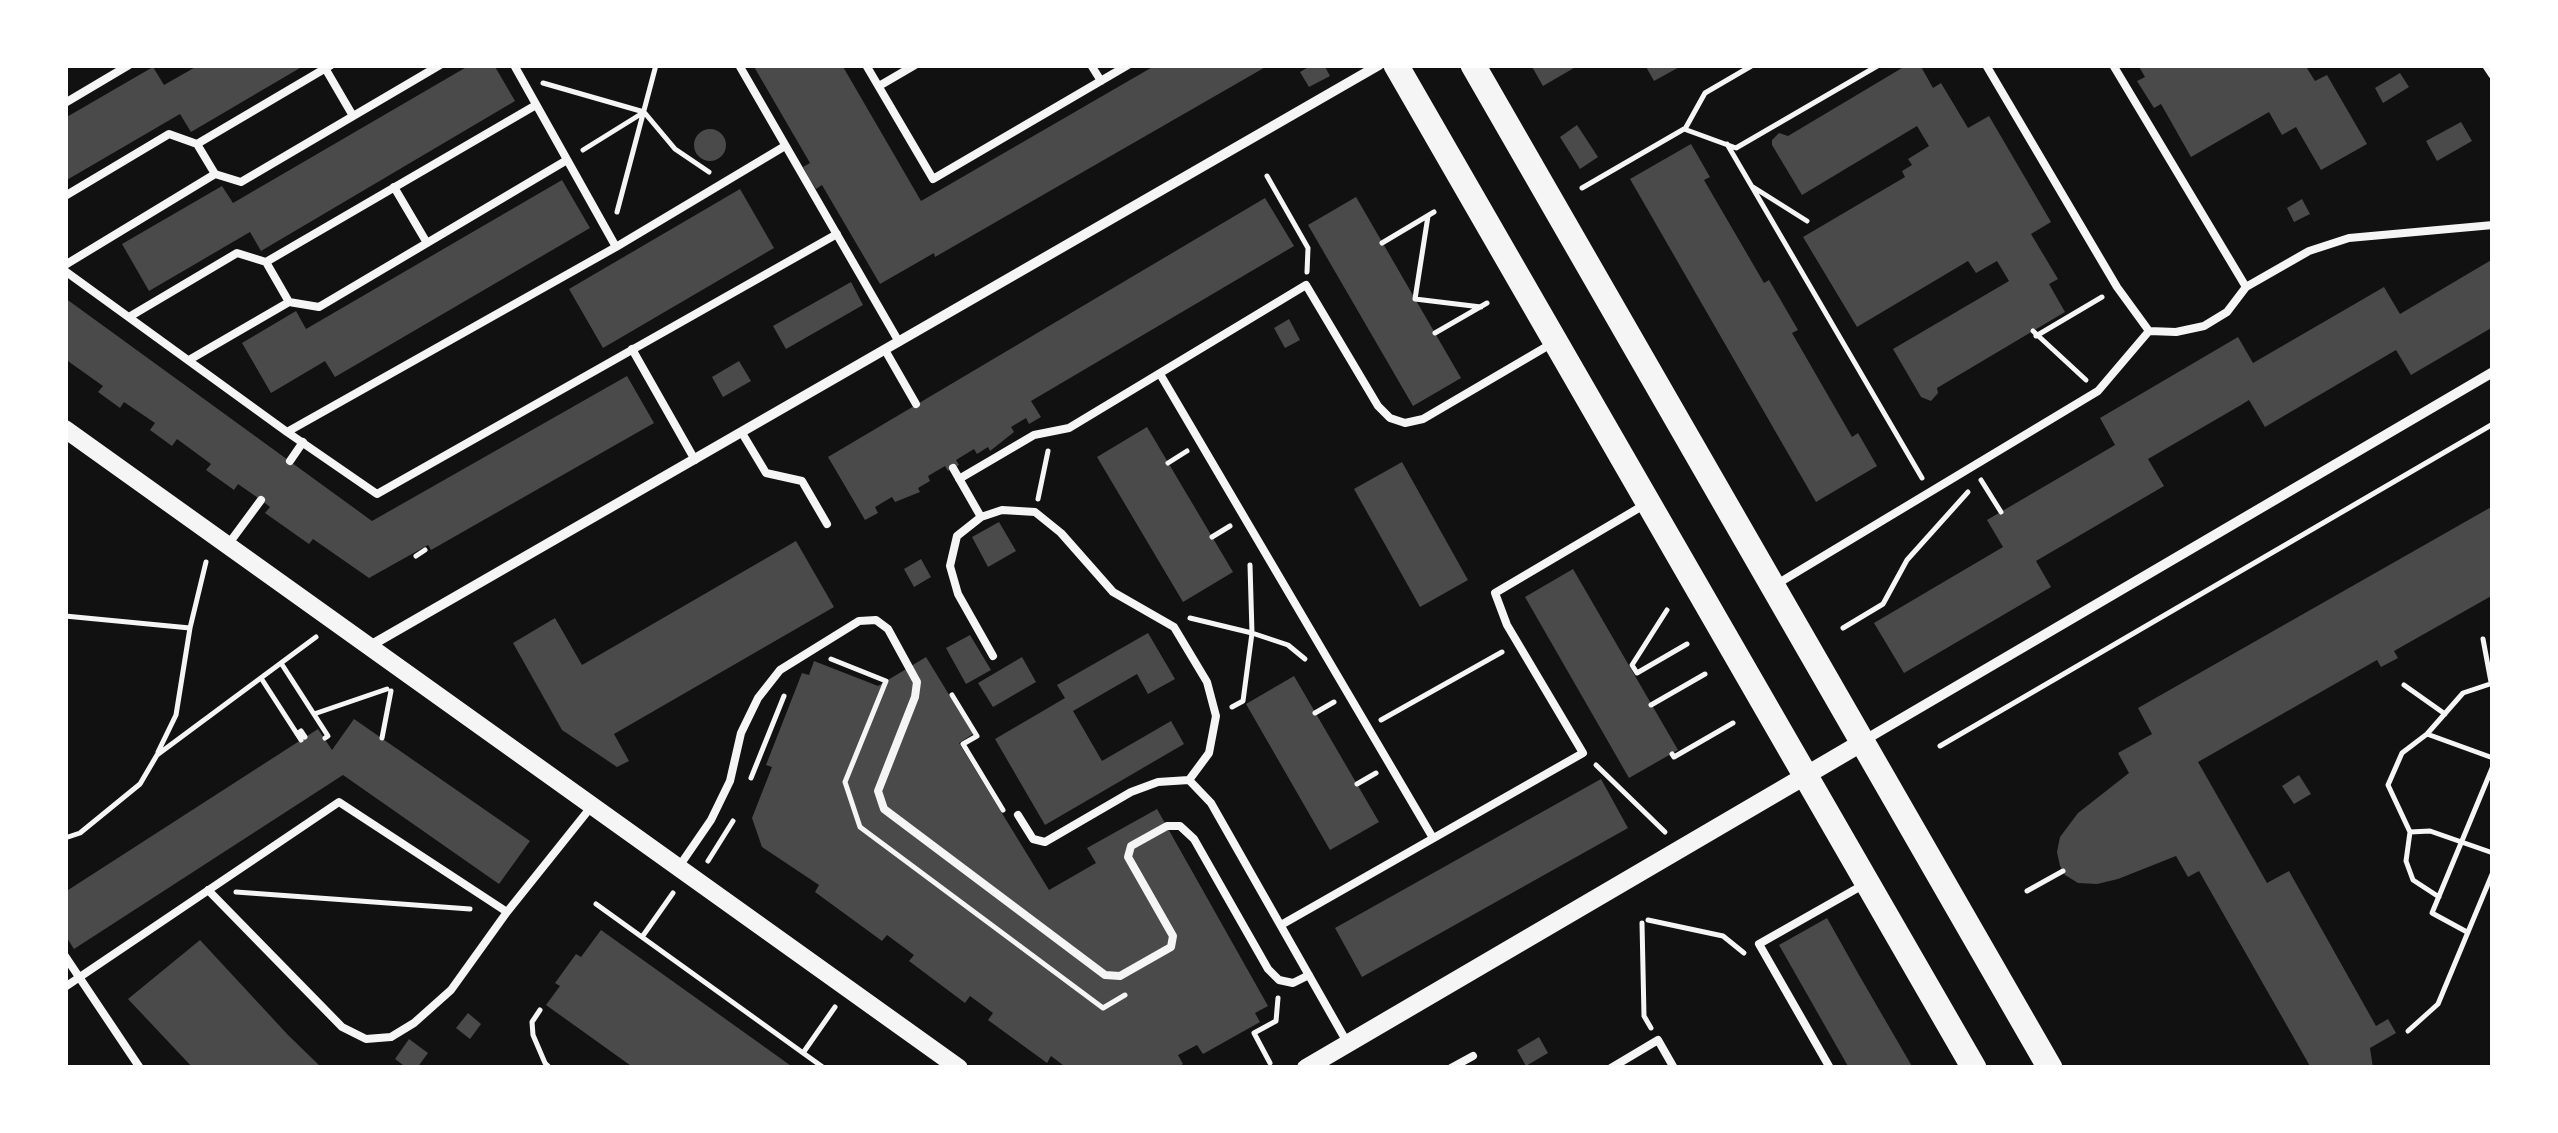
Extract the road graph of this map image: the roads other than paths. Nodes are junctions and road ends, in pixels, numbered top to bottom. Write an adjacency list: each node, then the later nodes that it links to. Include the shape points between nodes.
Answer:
1 (129, 65): 20 (lane)
2 (440, 65): 22 (lane)
3 (514, 65): 21 (lane)
4 (739, 65): 24 (lane)
5 (866, 65): 19 (lane)
6 (916, 65): 19 (lane)
7 (1091, 65): 18 (lane)
8 (1128, 65): 18 (lane)
9 (1379, 65): 39 (street)
10 (1396, 65): 40 (main road)
11 (1472, 65): 60 (main road)
12 (2003, 65): 16 (lane)
13 (2112, 65): 35 (lane)
14 (2487, 65): 17 (street)
15 (328, 67): 22 (lane); 23 (lane)
16 (1988, 69): 38 (lane)
17 (2493, 74)
18 (1100, 81): 19 (lane, via 934,178)
19 (878, 86)
20 (65, 103)
21 (536, 105): 25 (lane); 27 (lane)
22 (353, 116): 26 (lane, via 241,182)
23 (197, 144): 26 (lane); 28 (lane, via 169,134)
24 (786, 146): 30 (lane); 32 (lane)
25 (567, 160): 31 (lane); 32 (lane)
26 (215, 174): 34 (lane)
27 (394, 187): 31 (lane); 33 (lane)
28 (65, 196)
29 (2493, 225): 35 (lane, via 2349,238 2308,250)
30 (836, 234): 39 (lane); 41 (lane)
31 (427, 243): 36 (lane, via 319,307)
32 (616, 246): 48 (lane)
33 (266, 262): 36 (lane); 37 (lane, via 237,253)
34 (65, 268): 37 (lane)
35 (2246, 287): 38 (lane, via 2228,312 2204,326)
36 (289, 302): 43 (lane)
37 (129, 318): 43 (lane)
38 (2149, 331): 60 (lane, via 2098,391)
39 (900, 342): 42 (street)
40 (1555, 342): 45 (lane, via 1424,419 1406,422 1378,406 1306,285); 56 (main road)
41 (632, 350): 50 (lane, via 377,494); 51 (lane)
42 (885, 350): 46 (lane); 49 (street)
43 (189, 360): 48 (lane)
44 (2493, 372): 63 (street)
45 (1160, 374): 54 (lane); 68 (lane)
46 (916, 404)
47 (65, 429): 59 (street)
48 (288, 432): 50 (lane)
49 (742, 433): 51 (street); 58 (lane, via 766,472 802,482)
50 (303, 442): 52 (lane)
51 (695, 460): 61 (street)
52 (290, 461)
53 (952, 468): 54 (lane)
54 (959, 480): 57 (lane)
55 (261, 500): 59 (lane)
56 (1648, 503): 64 (main road); 68 (lane, via 1495,592 1582,753)
57 (981, 517): 62 (lane, via 957,536 950,566); 65 (lane, via 1002,510 1035,512 1113,592 1174,626 1207,682 1216,716 1209,753)
58 (827, 524)
59 (227, 546): 61 (street)
60 (1773, 586): 63 (main road)
61 (368, 647): 66 (street)
62 (993, 656)
63 (1862, 742): 64 (street); 88 (main road)
64 (1805, 776): 70 (main road); 78 (street)
65 (1189, 780): 67 (lane, via 1131,792 1045,842 1034,839); 73 (lane, via 1211,803)
66 (591, 807): 69 (street); 72 (lane)
67 (1018, 815)
68 (1433, 838): 73 (lane)
69 (678, 868): 75 (lane, via 711,820 730,781 741,733 780,670 859,622 876,620 888,629 917,682 878,790 884,809 1106,975 1120,976 1170,947 1173,936 1128,857 1131,846 1180,826 1194,838 1268,969 1293,983); 82 (street)
70 (1868, 883): 86 (lane, via 1759,944); 87 (main road)
71 (208, 890): 72 (lane, via 340,802); 72 (lane, via 342,1027 366,1040 391,1037 451,990); 76 (lane)
72 (506, 912)
73 (1281, 925): 75 (lane)
74 (65, 956): 76 (lane)
75 (1308, 975): 78 (lane)
76 (79, 978): 77 (lane); 81 (lane)
77 (65, 987)
78 (1348, 1044): 80 (street)
79 (1473, 1056): 83 (lane)
80 (1315, 1066)
81 (140, 1068)
82 (959, 1068)
83 (1451, 1068)
84 (1611, 1068): 85 (lane, via 1658,1040)
85 (1674, 1068)
86 (1830, 1068)
87 (1974, 1068)
88 (2050, 1068)

